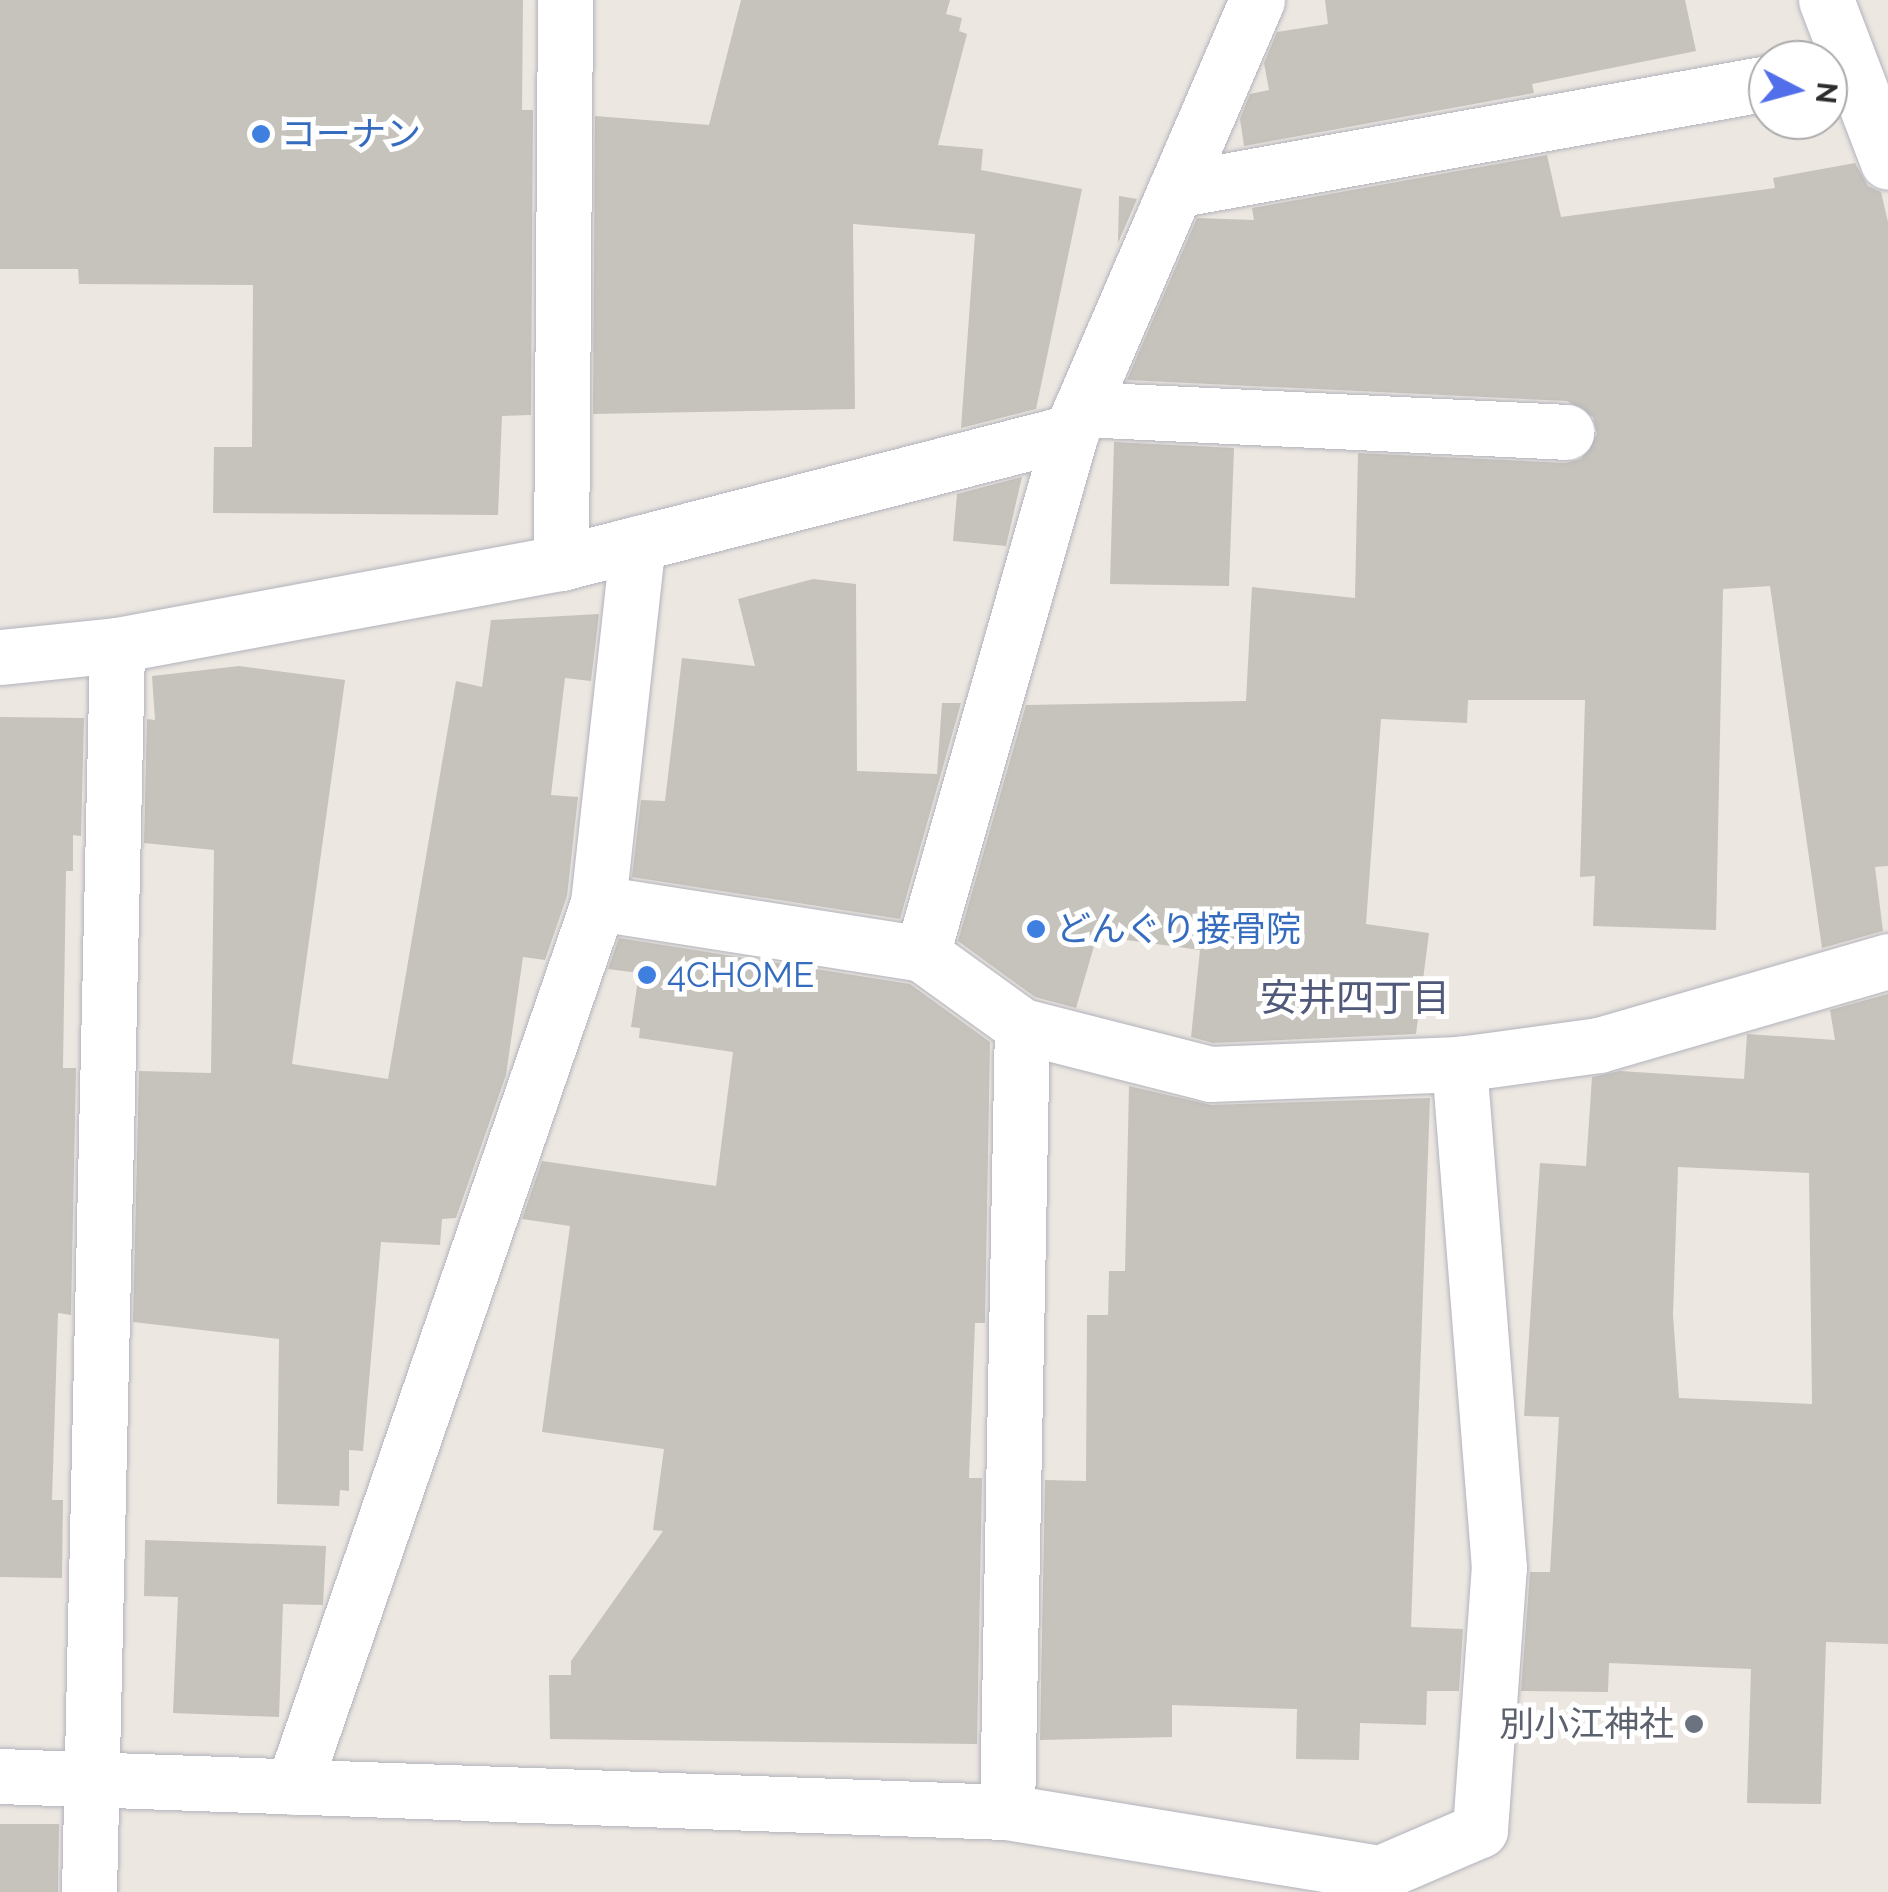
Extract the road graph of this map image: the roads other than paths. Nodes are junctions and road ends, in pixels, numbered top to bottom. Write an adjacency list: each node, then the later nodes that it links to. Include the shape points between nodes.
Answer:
1 (566, 0): 12 (street)
2 (1258, 0): 8 (street)
3 (1826, 0): 4 (street)
4 (1833, 40)
5 (1748, 87): 8 (street)
6 (1848, 87): 7 (street)
7 (1888, 162)
8 (1175, 190): 9 (street)
9 (1076, 421): 10 (street); 11 (street); 16 (street)
10 (1566, 432)
11 (638, 543): 12 (street); 15 (street)
12 (561, 562): 13 (street)
13 (118, 645): 14 (street); 21 (street)
14 (0, 657)
15 (598, 903): 16 (street); 22 (street)
16 (922, 954): 18 (street)
17 (1888, 962): 19 (street, via 1599,1046)
18 (1022, 1026): 19 (street, via 1210,1074); 23 (street)
19 (1459, 1064): 23 (street, via 1499,1568 1480,1830 1380,1873)
20 (0, 1776): 21 (street)
21 (88, 1779): 22 (street); 24 (street)
22 (293, 1787): 23 (street)
23 (1007, 1812)
24 (90, 1892)

